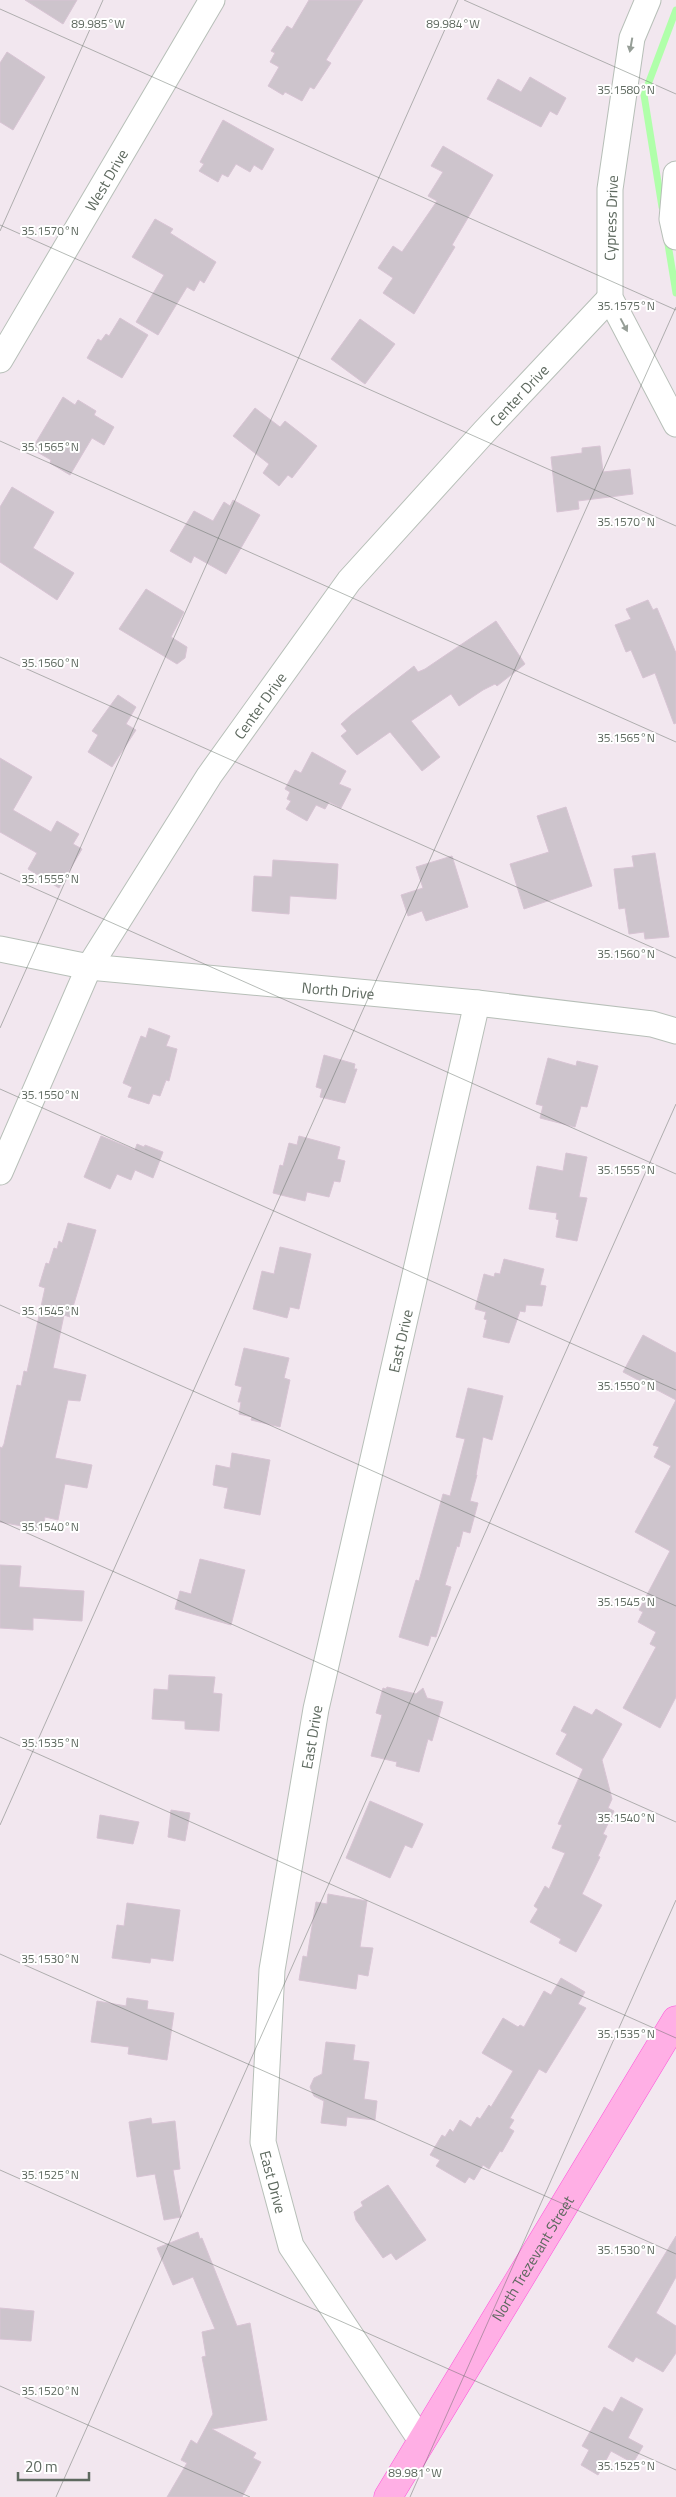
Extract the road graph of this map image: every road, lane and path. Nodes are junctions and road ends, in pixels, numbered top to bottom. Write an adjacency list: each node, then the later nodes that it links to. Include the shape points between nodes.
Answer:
1 (212, 0): 6 (street, West Drive)
2 (648, 0): 5 (street, Cypress Drive, one-way to 5, via 632,38 610,189)
3 (676, 174): 4 (street, via 672,219)
4 (676, 237)
5 (610, 298): 7 (street, Cypress Drive, one-way to 7); 9 (street, Center Drive, via 350,581 209,776)
6 (0, 360)
7 (676, 424)
8 (0, 949): 9 (street, North Drive)
9 (90, 967): 10 (street, North Drive); 12 (street, Center Drive)
10 (477, 1003): 11 (street, North Drive, via 652,1024); 14 (street, East Drive, via 316,1709 272,1970 262,2142 291,2246)
11 (676, 1031)
12 (0, 1172)
13 (676, 2020): 14 (main road, North Trezevant Street)
14 (422, 2442): 15 (main road, North Trezevant Street)
15 (388, 2497)

